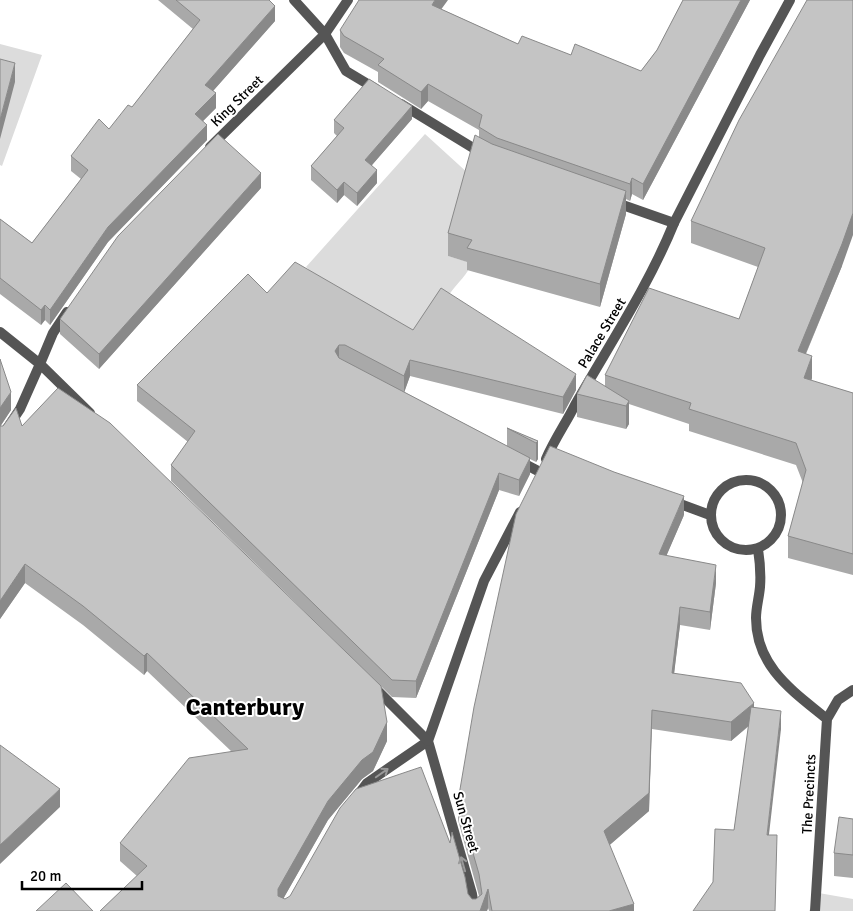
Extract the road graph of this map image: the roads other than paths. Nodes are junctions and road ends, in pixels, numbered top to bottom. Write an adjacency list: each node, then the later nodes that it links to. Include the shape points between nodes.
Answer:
1 (294, 0): 4 (street)
2 (348, 0): 4 (street, King Street)
3 (790, 0): 8 (street, Palace Street)
4 (325, 34): 5 (street, King Street); 6 (street, via 346,71)
5 (202, 155)
6 (494, 161)
7 (602, 198): 8 (street)
8 (674, 223): 14 (street, Palace Street, via 637,300 589,380 538,476)
9 (75, 302): 11 (street, via 52,333)
10 (0, 332): 11 (street)
11 (40, 364): 12 (street); 13 (street, via 20,409)
12 (96, 419)
13 (0, 439)
14 (506, 454)
15 (666, 498): 17 (street)
16 (523, 506): 22 (street, via 484,581)
17 (710, 516): 18 (street, via 712,527 725,544 747,551); 18 (street, via 718,494 738,480 756,481 771,490 780,505 781,523 776,534)
18 (758, 549): 21 (street, via 758,642 775,672)
19 (366, 680): 22 (street)
20 (853, 690): 21 (street, The Precincts, via 838,700)
21 (827, 719): 25 (street, The Precincts)
22 (428, 741): 23 (street, one-way to 22, via 368,783); 24 (street, Sun Street, one-way to 22)
23 (349, 806)
24 (475, 911)
25 (815, 911)

